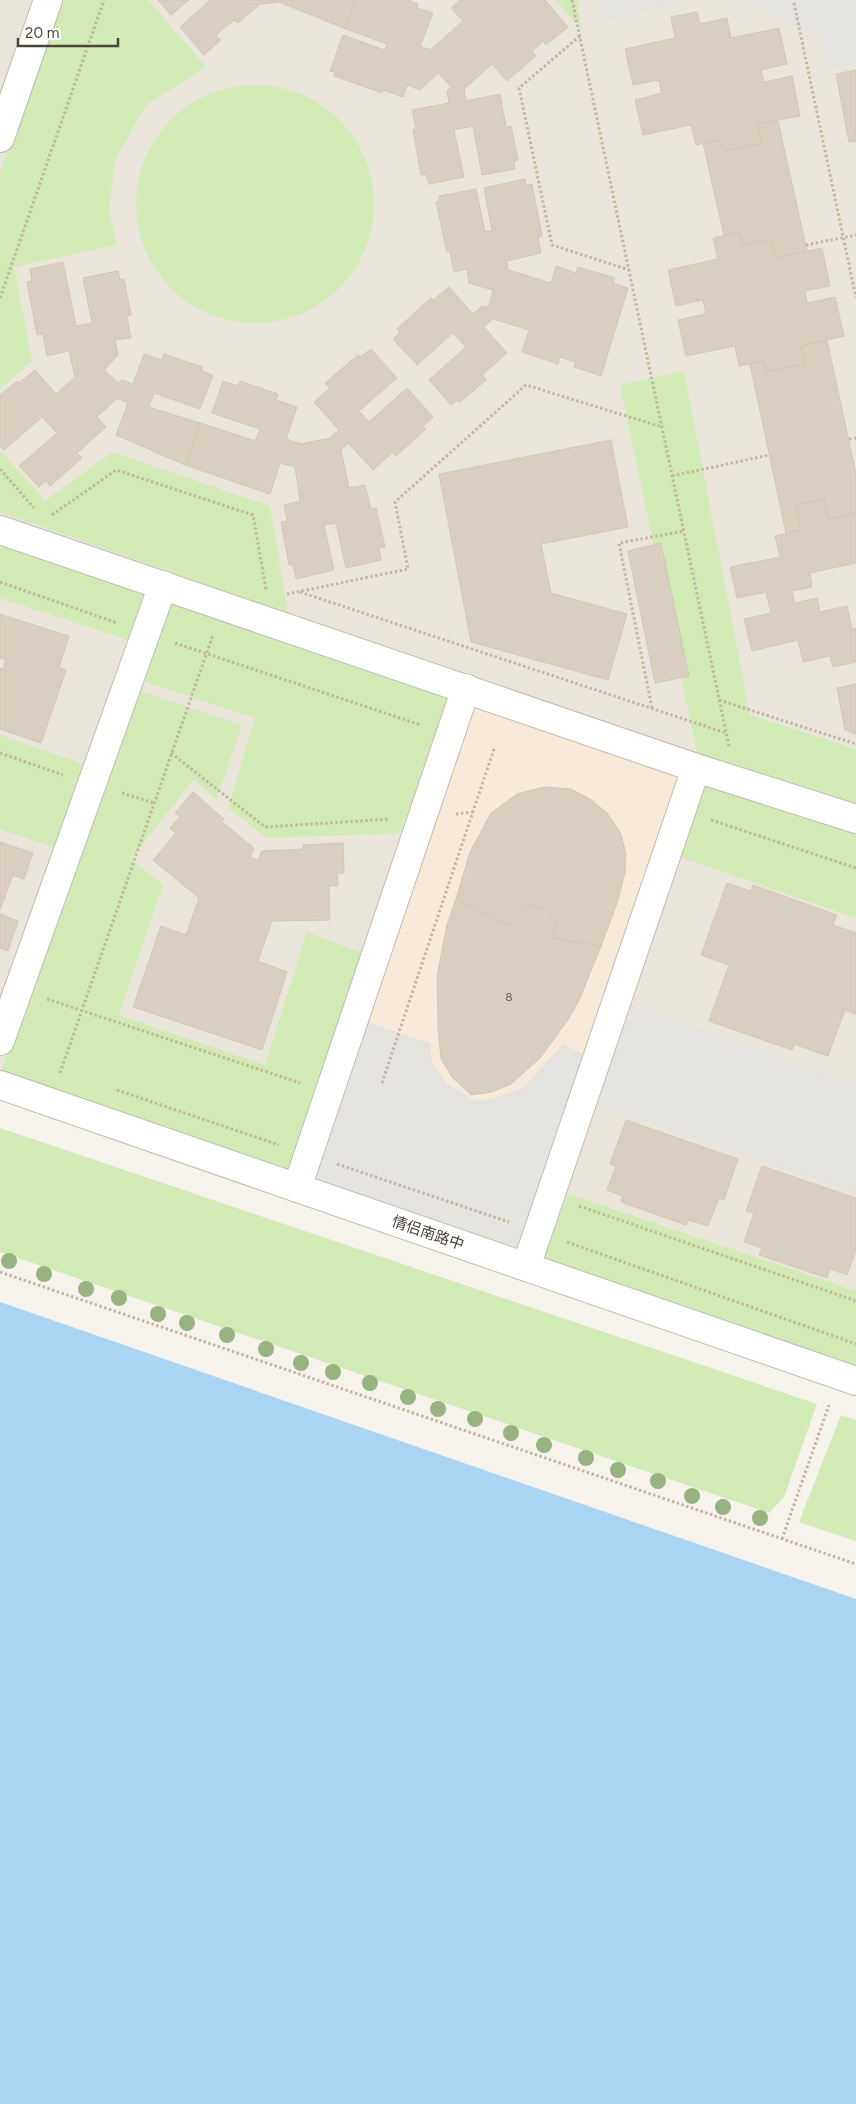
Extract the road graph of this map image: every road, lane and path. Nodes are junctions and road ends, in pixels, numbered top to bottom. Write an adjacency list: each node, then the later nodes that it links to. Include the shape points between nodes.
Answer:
1 (48, 0): 6 (street)
2 (104, 0): 11 (path)
3 (572, 0): 5 (path)
4 (794, 3): 8 (path)
5 (580, 36): 10 (path); 10 (path, via 519,88 552,245)
6 (0, 138)
7 (856, 235): 8 (path)
8 (844, 237): 9 (path); 12 (path)
9 (806, 244)
10 (629, 270): 13 (path)
11 (0, 298)
12 (856, 298)
13 (662, 427): 17 (path); 23 (path, via 526,384 394,502 408,569)
14 (856, 438): 15 (path)
15 (849, 439)
16 (769, 455): 17 (path)
17 (672, 476): 20 (path)
18 (45, 520): 25 (path, via 116,470 253,515 268,598)
19 (0, 530): 22 (street)
20 (684, 531): 29 (path); 30 (path, via 619,543)
21 (0, 582): 26 (path)
22 (163, 585): 25 (street); 26 (street)
23 (300, 592): 24 (path); 30 (path)
24 (284, 595)
25 (223, 606): 27 (path); 28 (street)
26 (146, 633): 27 (path); 43 (street)
27 (206, 653): 32 (path); 36 (path)
28 (466, 688): 32 (street); 37 (street)
29 (719, 700): 31 (path); 33 (path)
30 (652, 708): 31 (path)
31 (726, 733): 35 (path)
32 (450, 735): 40 (street)
33 (856, 744)
34 (494, 749): 39 (path)
35 (729, 749)
36 (171, 752): 40 (path, via 265,827); 44 (path)
37 (696, 768): 38 (street); 41 (street)
38 (682, 811): 42 (path); 56 (street)
39 (473, 812): 40 (path); 51 (path)
40 (422, 817): 54 (street)
41 (856, 819)
42 (856, 868)
43 (18, 989): 44 (path); 45 (street)
44 (82, 1010): 47 (path); 50 (path)
45 (0, 1041)
46 (52, 1068): 47 (path)
47 (61, 1071): 48 (path); 49 (path)
48 (70, 1074)
49 (58, 1078)
50 (301, 1083)
51 (382, 1083)
52 (0, 1085): 55 (street, 情侣南路中)
53 (116, 1089): 54 (path)
54 (308, 1154): 55 (street); 57 (path)
55 (297, 1188): 58 (street, 情侣南路中)
56 (550, 1196): 57 (street); 60 (path)
57 (538, 1232): 58 (street); 61 (path)
58 (526, 1267): 62 (street, 情侣南路中)
59 (0, 1272): 63 (path)
60 (856, 1301)
61 (856, 1344)
62 (848, 1378): 63 (path)
63 (782, 1539): 64 (path)
64 (856, 1564)

